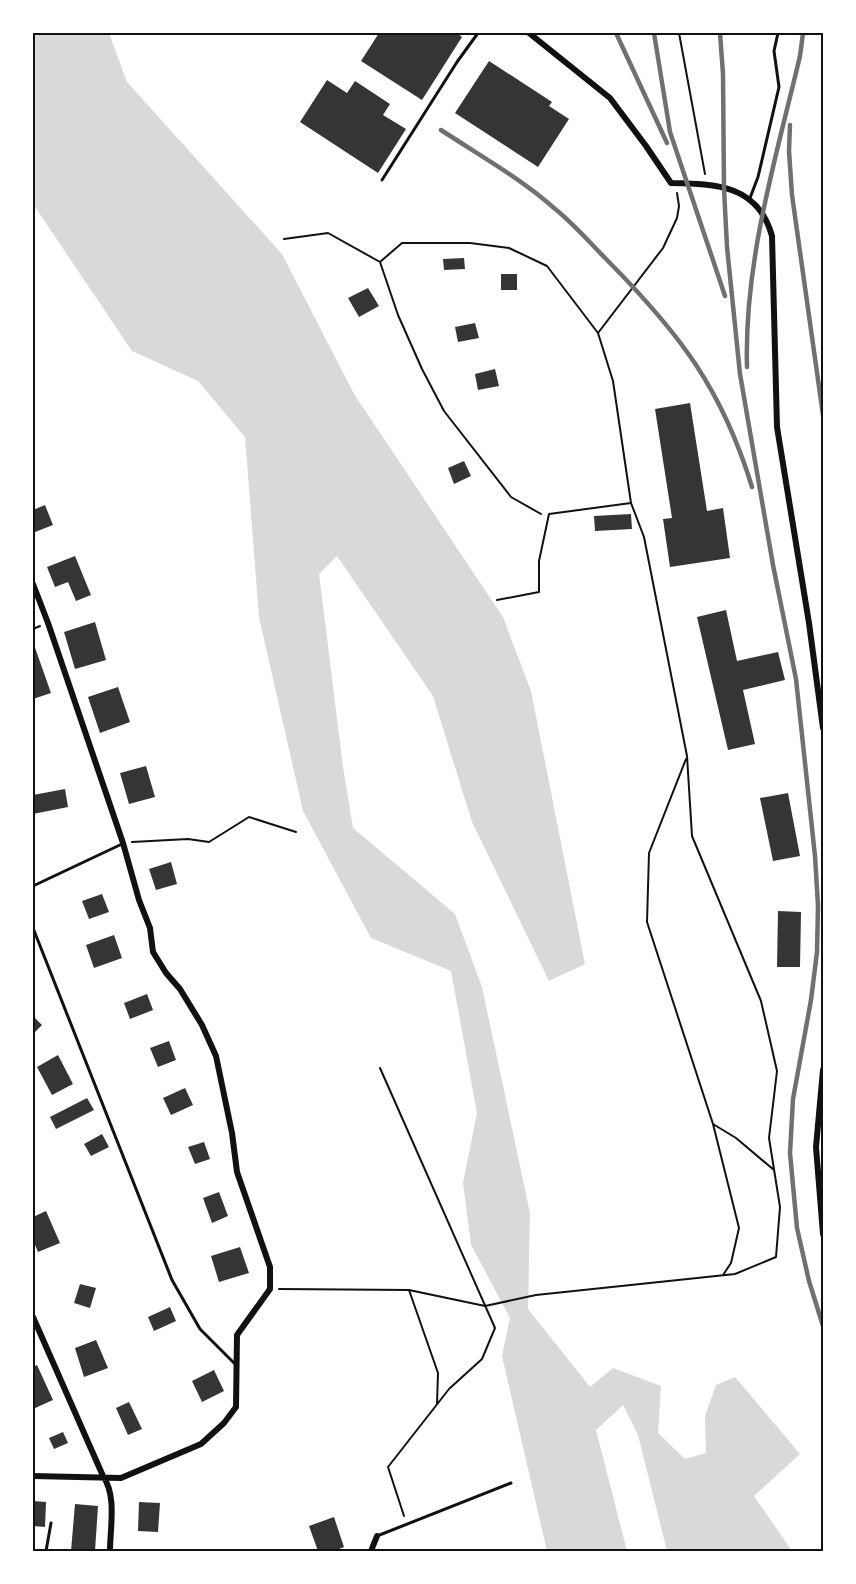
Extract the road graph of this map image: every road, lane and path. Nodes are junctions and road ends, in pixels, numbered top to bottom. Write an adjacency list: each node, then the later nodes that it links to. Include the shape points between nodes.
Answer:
1 (478, 33): 5 (lane)
2 (529, 33): 6 (street, via 610,98)
3 (679, 33): 7 (path)
4 (778, 33): 8 (lane, via 774,51 778,87)
5 (382, 180)
6 (671, 183): 7 (street); 11 (path, via 679,206 671,234)
7 (707, 185): 8 (street)
8 (750, 198): 16 (street, via 769,224 772,236 777,427)
9 (284, 239): 10 (path, via 328,233)
10 (380, 262): 11 (path, via 402,243 470,243 509,248 547,266); 13 (path, via 398,315 444,411 511,497)
11 (598, 333): 12 (path, via 613,381)
12 (631, 502): 15 (path, via 549,514 539,561 539,592); 17 (path, via 644,537)
13 (541, 514)
14 (33, 584): 19 (street)
15 (497, 600)
16 (823, 728)
17 (687, 756): 24 (path, via 650,853 647,922); 25 (path, via 692,836 760,1001 777,1071 769,1138)
18 (296, 832): 19 (path, via 249,818 209,842 188,839)
19 (123, 843): 20 (lane); 28 (street, via 150,928 153,952 202,1025 216,1056 237,1172 270,1267)
20 (33, 886)
21 (33, 928): 32 (lane, via 172,1280 200,1329)
22 (380, 1068): 30 (path)
23 (823, 1070): 26 (street, via 816,1147)
24 (713, 1124): 25 (path); 27 (path, via 739,1228 731,1263)
25 (774, 1170): 27 (path, via 780,1207 776,1257)
26 (823, 1234)
27 (723, 1275): 30 (path, via 536,1294)
28 (270, 1289): 29 (path); 32 (street, via 237,1335)
29 (409, 1290): 30 (path); 33 (path, via 438,1373)
30 (485, 1306): 33 (path, via 495,1328 483,1359)
31 (33, 1317): 35 (street)
32 (236, 1364): 35 (street, via 236,1407 201,1444 121,1478)
33 (437, 1404): 38 (path, via 388,1467)
34 (33, 1476): 35 (street)
35 (103, 1476): 41 (street, via 109,1485 111,1505)
36 (512, 1483): 38 (lane)
37 (51, 1523): 40 (lane)
38 (407, 1525): 39 (lane)
39 (377, 1536): 42 (street)
40 (46, 1551)
41 (110, 1551)
42 (371, 1551)

